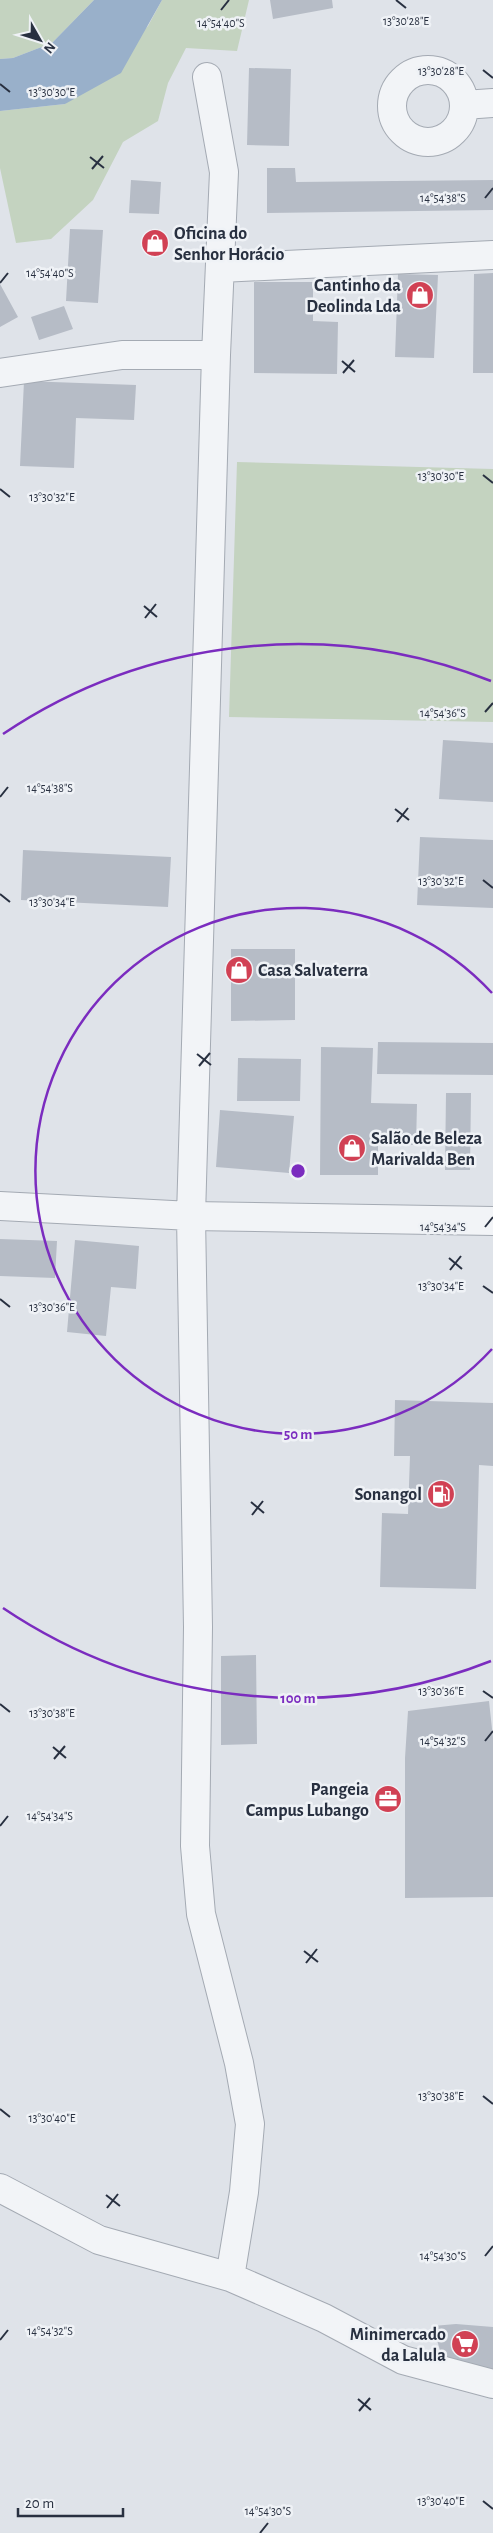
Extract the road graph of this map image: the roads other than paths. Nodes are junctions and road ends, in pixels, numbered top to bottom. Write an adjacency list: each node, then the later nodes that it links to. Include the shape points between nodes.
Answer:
1 (207, 77): 5 (street, via 224,172)
2 (493, 103): 3 (street)
3 (464, 105)
4 (493, 255): 5 (street)
5 (221, 268): 6 (street)
6 (216, 355): 7 (street, via 122,355); 9 (street)
7 (0, 373)
8 (0, 1206): 9 (street)
9 (191, 1216): 10 (street); 12 (street, via 198,1627 195,1846 201,1914 239,2063 250,2124 244,2192)
10 (493, 1221)
11 (0, 2188): 12 (street, via 99,2240)
12 (230, 2276): 13 (street, via 324,2318 403,2360)
13 (493, 2384)

